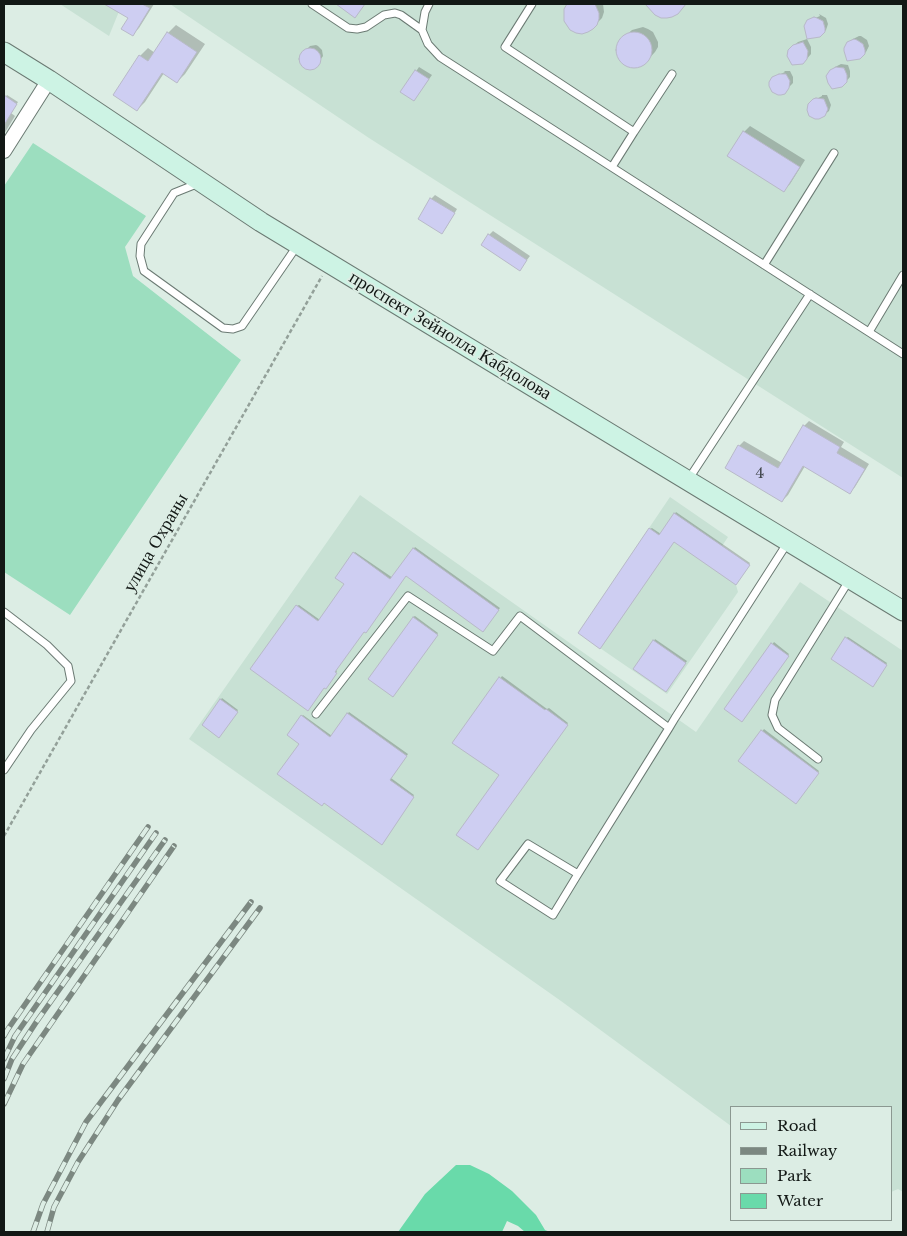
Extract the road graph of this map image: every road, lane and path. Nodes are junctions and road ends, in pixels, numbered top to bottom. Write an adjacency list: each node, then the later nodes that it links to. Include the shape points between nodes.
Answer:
1 (312, 4): 4 (lane, via 348,28 366,27 384,15 395,13)
2 (429, 4): 4 (lane)
3 (532, 4): 8 (lane, via 505,47)
4 (422, 30): 11 (lane, via 428,44 440,57)
5 (4, 52): 7 (main road, проспект Зейнолла Кабдолова)
6 (672, 74): 8 (lane)
7 (49, 80): 9 (street); 12 (main road, проспект Зейнолла Кабдолова)
8 (634, 132): 11 (lane)
9 (4, 151)
10 (834, 153): 15 (lane)
11 (612, 167): 15 (lane)
12 (201, 182): 13 (main road, проспект Зейнолла Кабдолова); 13 (lane, via 174,193 141,244 140,256 144,271 223,328 242,326)
13 (299, 244): 14 (main road, проспект Зейнолла Кабдолова)
14 (330, 263): 20 (main road, проспект Зейнолла Кабдолова); 29 (path, улица Охраны)
15 (764, 265): 17 (lane)
16 (903, 275): 18 (lane)
17 (810, 294): 18 (lane); 20 (lane)
18 (869, 332): 19 (lane)
19 (903, 354)
20 (688, 481): 21 (main road, проспект Зейнолла Кабдолова)
21 (788, 542): 22 (main road, проспект Зейнолла Кабдолова); 26 (lane)
22 (850, 578): 23 (main road, проспект Зейнолла Кабдолова); 27 (lane, via 776,700 772,715 778,728)
23 (903, 611)
24 (4, 612): 28 (lane, via 47,645 68,666 71,681)
25 (316, 714): 26 (lane, via 408,596 493,651 520,616)
26 (670, 728): 30 (lane)
27 (818, 759)
28 (4, 770)
29 (4, 836)
30 (578, 874): 30 (lane, via 553,914 500,881 528,844)

